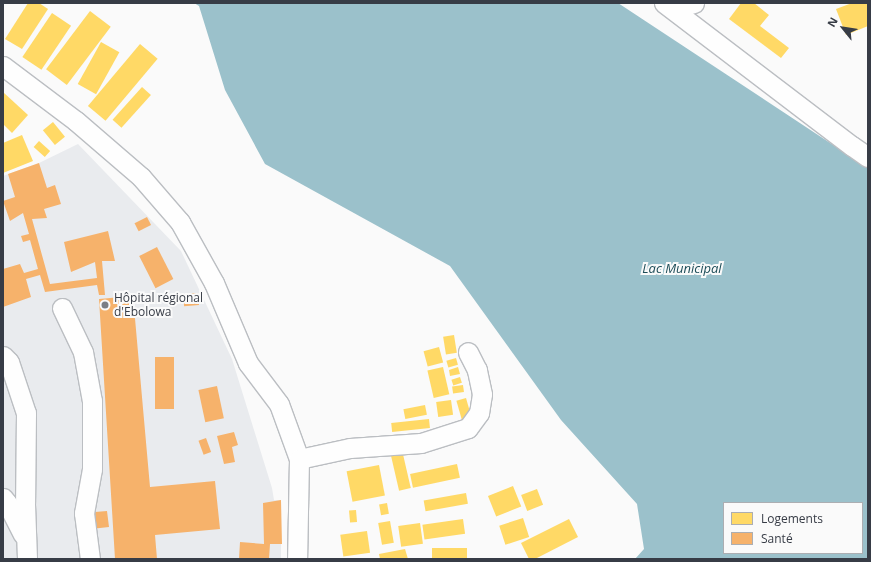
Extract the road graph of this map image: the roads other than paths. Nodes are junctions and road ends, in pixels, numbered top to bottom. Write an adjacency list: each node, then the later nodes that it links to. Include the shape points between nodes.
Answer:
1 (694, 3): 2 (street)
2 (668, 6): 4 (street)
3 (3, 66): 8 (street, via 76,121 140,177 180,222 214,282 248,363 279,404)
4 (868, 157)
5 (62, 308): 11 (street, via 83,352 92,401 92,469 84,513)
6 (468, 352): 8 (street, via 477,370 482,394 479,413 468,428 421,443 350,448)
7 (3, 356): 10 (street, via 9,362 26,413)
8 (299, 459): 12 (street)
9 (3, 498): 10 (street)
10 (27, 550)
11 (90, 559)
12 (297, 559)

